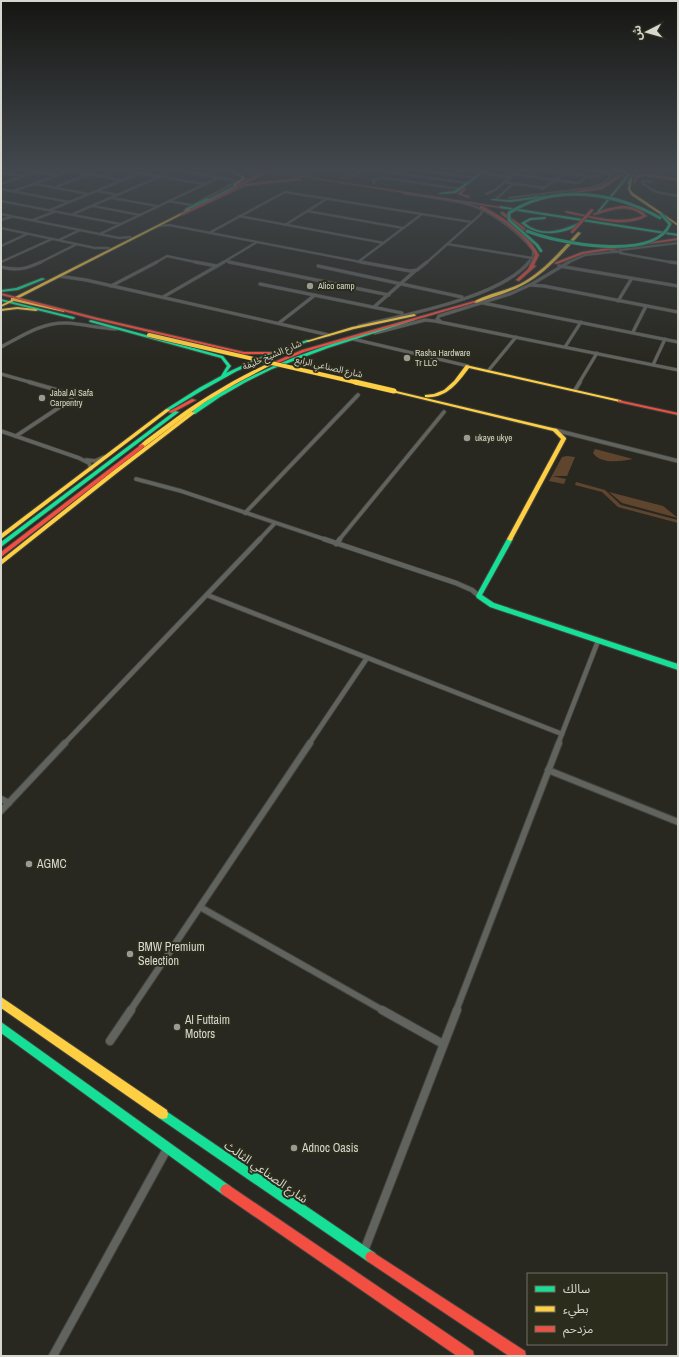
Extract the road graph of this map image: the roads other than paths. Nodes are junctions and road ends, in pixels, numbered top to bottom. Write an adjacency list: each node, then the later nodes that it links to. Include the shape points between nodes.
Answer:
1 (24, 233): 18 (street)
2 (74, 233): 22 (street)
3 (97, 233): 19 (street)
4 (137, 233): 21 (main road)
5 (144, 233): 44 (main road)
6 (215, 233): 23 (street)
7 (331, 233): 24 (street)
8 (396, 233): 24 (street)
9 (459, 233): 27 (street)
10 (512, 233): 34 (street, via 533,250)
11 (518, 233): 34 (main road, via 535,248 536,258)
12 (525, 233): 34 (main road, bridge, via 541,251 540,259)
13 (533, 233): 16 (main road, bridge, via 564,243 592,246 620,246 647,241)
14 (569, 233): 42 (main road, شارع الشيخ خليفة)
15 (569, 233): 48 (main road, شارع الشيخ خليفة, via 546,262)
16 (665, 233)
17 (671, 233): 42 (main road, via 580,252)
18 (28, 234): 20 (street); 28 (street)
19 (100, 234): 21 (street)
20 (52, 239): 22 (street); 32 (street)
21 (121, 239): 29 (main road, via 109,248)
22 (59, 240): 26 (street)
23 (257, 242): 31 (street); 33 (street)
24 (384, 243): 33 (street)
25 (678, 243): 30 (street)
26 (77, 244): 29 (street); 39 (street, via 21,270)
27 (447, 244): 34 (street, via 524,258); 43 (street)
28 (1, 246)
29 (98, 250): 46 (main road)
30 (620, 252): 35 (street); 36 (street, via 583,256)
31 (226, 261): 37 (street); 56 (street)
32 (1, 262)
33 (358, 262): 43 (street)
34 (531, 263): 48 (main road); 59 (street, via 509,278)
35 (678, 263)
36 (563, 264): 40 (street); 41 (street)
37 (217, 266): 51 (street, via 167,256); 58 (street)
38 (318, 266): 50 (street)
39 (1, 267)
40 (568, 267): 41 (street); 45 (street)
41 (555, 269): 47 (main road)
42 (542, 270): 47 (main road, شارع الشيخ خليفة)
43 (415, 271): 50 (street)
44 (64, 275): 46 (main road); 51 (street)
45 (632, 278): 54 (street); 63 (street)
46 (46, 279): 60 (main road); 60 (main road, via 25,293); 70 (main road, via 34,291 32,297)
47 (535, 279): 52 (street); 53 (street, via 538,284); 72 (main road, شارع الشيخ خليفة, via 497,295)
48 (518, 280): 74 (main road, شارع الشيخ خليفة, via 478,296)
49 (260, 284): 55 (street)
50 (401, 284): 56 (street); 57 (street)
51 (111, 286): 58 (street)
52 (528, 286): 53 (street); 62 (street)
53 (544, 286): 63 (street)
54 (678, 286)
55 (315, 295): 68 (street); 79 (street)
56 (388, 295): 68 (street)
57 (452, 296): 59 (street); 61 (street)
58 (163, 297): 79 (street)
59 (463, 298): 61 (street)
60 (6, 299): 67 (main road); 67 (main road, شارع الصناعي الرابع, via 28,307); 70 (main road)
61 (455, 300): 74 (street)
62 (494, 300): 64 (street); 65 (street)
63 (618, 301): 66 (street)
64 (483, 303): 65 (street); 77 (street)
65 (498, 305): 78 (street)
66 (646, 306): 73 (street); 81 (street)
67 (42, 307): 69 (main road); 70 (main road, شارع الصناعي الرابع); 76 (main road, شارع الصناعي الرابع)
68 (374, 307): 71 (street)
69 (1, 310)
70 (60, 310): 76 (main road, شارع الصناعي الرابع)
71 (392, 311): 74 (street); 75 (street)
72 (443, 311): 74 (main road, شارع الشيخ خليفة); 77 (main road, via 437,315)
73 (678, 312)
74 (413, 315): 75 (street); 82 (main road); 83 (main road); 101 (main road, شارع الشيخ خليفة, via 288,352 235,375); 108 (main road, شارع الشيخ خليفة, via 272,363 211,395)
75 (396, 316): 83 (street)
76 (94, 320): 80 (main road); 90 (main road, via 244,353 263,354); 98 (main road, شارع الصناعي الرابع, bridge)
77 (439, 320): 82 (street, via 425,320); 84 (street)
78 (582, 322): 81 (street); 89 (street)
79 (279, 323): 83 (street)
80 (116, 329): 88 (street, via 97,329 68,323 53,324 34,329); 97 (main road, via 225,359 230,368)
81 (633, 332): 86 (street)
82 (375, 333): 85 (main road)
83 (331, 334): 90 (main road)
84 (516, 336): 89 (street); 95 (street)
85 (352, 339): 93 (street); 102 (main road, via 276,365)
86 (665, 339): 87 (street); 92 (street)
87 (678, 342)
88 (1, 347)
89 (565, 347): 91 (street)
90 (282, 350): 97 (main road)
91 (597, 353): 92 (street); 99 (street)
92 (654, 365): 94 (street)
93 (468, 366): 95 (main road); 98 (main road, شارع الصناعي الرابع, via 446,392 429,397)
94 (678, 370)
95 (488, 371): 99 (main road)
96 (1, 374): 107 (street, via 74,396 72,400)
97 (214, 382): 109 (main road, via 180,401)
98 (395, 390): 105 (main road, شارع الصناعي الرابع)
99 (575, 390): 104 (main road)
100 (358, 395): 114 (street)
101 (194, 400): 109 (main road, via 180,406); 115 (main road, شارع الشيخ خليفة)
102 (205, 404): 108 (main road); 122 (main road)
103 (444, 412): 119 (street)
104 (678, 414)
105 (555, 430): 111 (street); 124 (main road, via 564,441)
106 (1, 431): 107 (street)
107 (16, 436): 110 (street)
108 (155, 436): 121 (main road, شارع الشيخ خليفة)
109 (121, 447): 110 (street, via 97,460); 112 (main road)
110 (79, 458): 112 (street, via 89,463)
111 (678, 461)
112 (91, 468): 117 (main road)
113 (136, 479): 114 (street)
114 (246, 512): 116 (street)
115 (38, 516): 118 (main road); 120 (main road, شارع الشيخ خليفة)
116 (275, 523): 119 (street); 123 (street)
117 (1, 537)
118 (1, 540)
119 (336, 544): 124 (street, via 461,585)
120 (1, 545)
121 (1, 555)
122 (1, 562)
123 (207, 595): 126 (street); 131 (street)
124 (479, 596): 125 (main road, via 492,605)
125 (598, 641): 127 (main road); 128 (street)
126 (367, 658): 128 (street); 134 (street)
127 (678, 667)
128 (562, 734): 129 (street)
129 (548, 770): 133 (street); 138 (street)
130 (1, 799): 131 (street)
131 (9, 803): 132 (street)
132 (1, 811)
133 (678, 822)
134 (200, 907): 137 (street); 138 (street)
135 (1, 1002): 140 (main road, شارع الصناعي الثالث)
136 (1, 1027): 139 (main road)
137 (110, 1041)
138 (443, 1044): 140 (street)
139 (168, 1148): 141 (street); 142 (main road)
140 (363, 1251): 143 (main road, شارع الصناعي الثالث)
141 (53, 1356)
142 (468, 1356)
143 (520, 1356)

